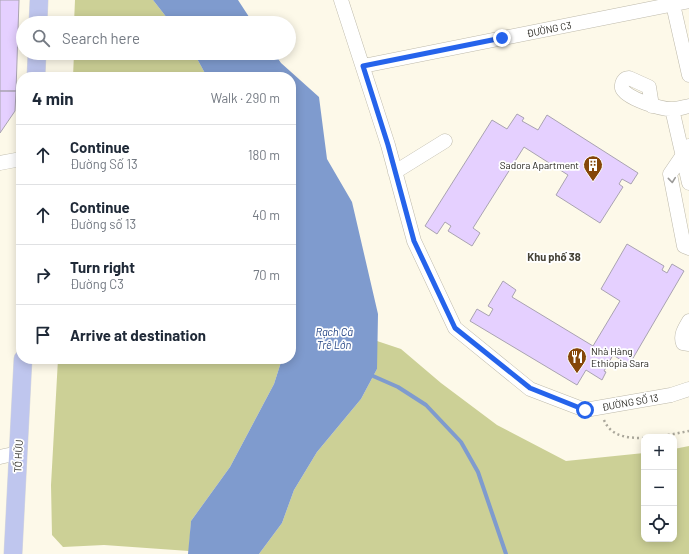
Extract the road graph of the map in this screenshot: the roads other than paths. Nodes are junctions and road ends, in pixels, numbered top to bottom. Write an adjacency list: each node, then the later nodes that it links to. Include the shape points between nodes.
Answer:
1 (39, 0): 5 (main road)
2 (341, 0): 7 (street)
3 (689, 1): 4 (street, ĐƯỜNG C3)
4 (672, 2): 7 (street, ĐƯỜNG C3); 9 (street)
5 (38, 16)
6 (37, 60): 8 (main road)
7 (363, 66): 17 (street, ĐƯỜNG SỐ 13)
8 (36, 72)
9 (689, 75)
10 (652, 106): 12 (street)
11 (689, 106): 12 (street)
12 (672, 110): 14 (street)
13 (445, 141): 17 (street)
14 (686, 151): 18 (street); 19 (street, one-way to 19, via 670,174 684,246)
15 (16, 160): 16 (street)
16 (0, 163)
17 (395, 172): 23 (street, ĐƯỜNG SỐ 13, via 414,241 455,328 530,388 585,410 671,395)
18 (689, 183)
19 (689, 248)
20 (689, 321): 21 (street, via 682,338 683,343)
21 (689, 344)
22 (23, 364): 24 (main road, TỐ HỮU)
23 (689, 389)
24 (18, 453): 25 (street); 26 (main road, TỐ HỮU)
25 (0, 457)
26 (13, 554)

